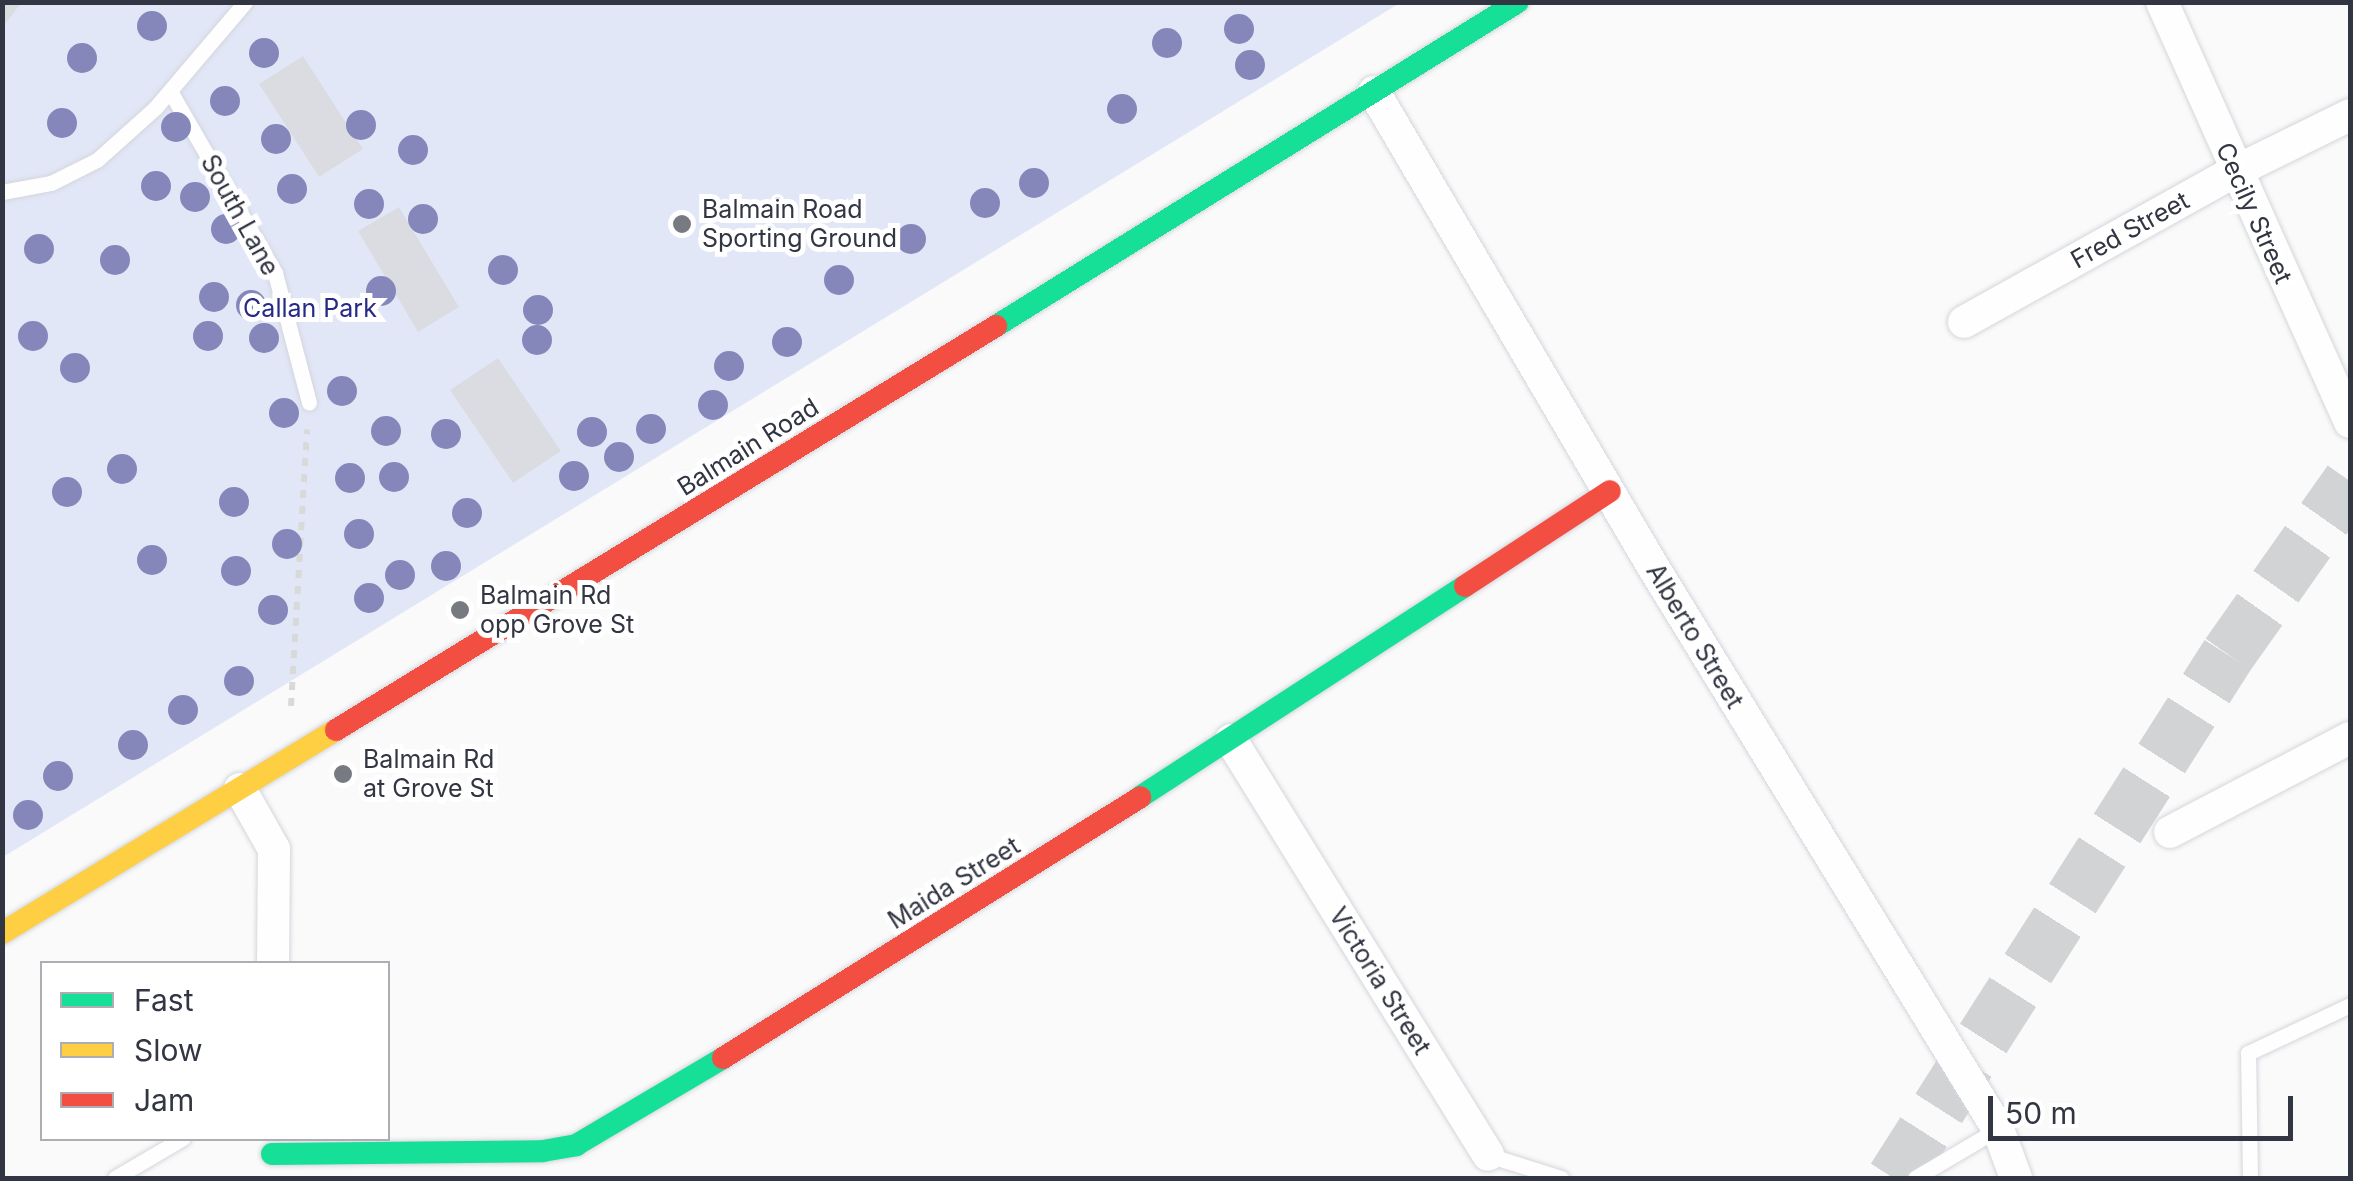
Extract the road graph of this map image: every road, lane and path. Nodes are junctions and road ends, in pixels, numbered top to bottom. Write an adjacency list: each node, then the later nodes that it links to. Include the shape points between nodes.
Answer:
1 (245, 2): 4 (lane)
2 (1518, 2): 5 (main road, Balmain Road)
3 (2162, 2): 7 (street, Cecily Street)
4 (170, 91): 8 (lane, via 97,160 52,183); 10 (lane, South Lane, via 275,273)
5 (1374, 92): 12 (street, Alberto Street); 15 (main road, Balmain Road)
6 (2350, 115): 7 (street, Fred Street)
7 (2234, 172): 9 (street, Fred Street); 11 (street, Cecily Street)
8 (2, 192)
9 (1964, 322)
10 (309, 404): 15 (path)
11 (2350, 422)
12 (1610, 491): 14 (main road, Maida Street); 21 (street, Alberto Street)
13 (2350, 738): 17 (street)
14 (1231, 740): 23 (street, Victoria Street); 24 (main road, Maida Street, via 576,1145)
15 (287, 760): 16 (main road, Balmain Road)
16 (240, 789): 18 (main road, Balmain Road); 19 (street, via 274,850)
17 (2170, 832)
18 (2, 933)
19 (273, 961)
20 (2350, 1005): 29 (lane, via 2248,1053)
21 (1998, 1130): 27 (lane); 28 (street, Alberto Street)
22 (178, 1141): 25 (lane)
23 (1488, 1155): 26 (lane, Victoria Street)
24 (271, 1157)
25 (114, 1178)
26 (1562, 1178)
27 (1915, 1178)
28 (2016, 1178)
29 (2250, 1178)

